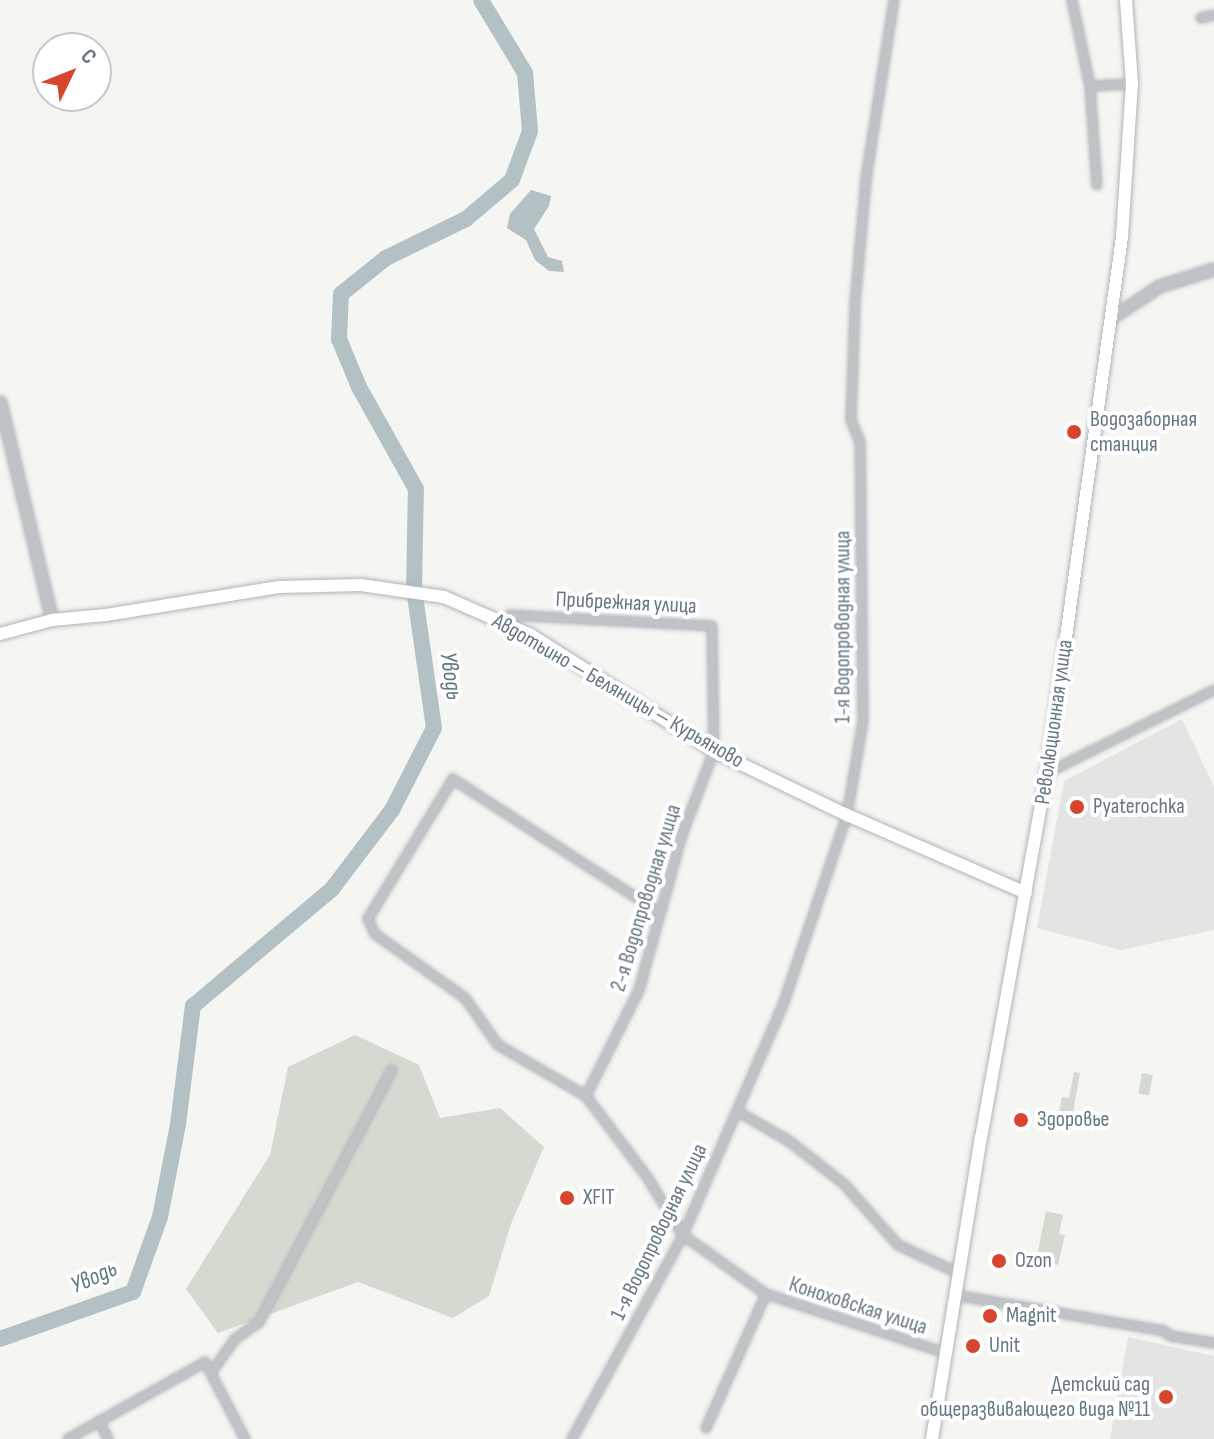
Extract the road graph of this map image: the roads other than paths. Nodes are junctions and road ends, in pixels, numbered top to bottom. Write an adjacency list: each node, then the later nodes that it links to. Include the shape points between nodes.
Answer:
1 (894, 0): 18 (street, 1-я Водопроводная улица, via 866,179 855,303 851,420 860,442 863,721)
2 (1072, 0): 7 (street)
3 (1126, 0): 6 (main road, Революционная улица)
4 (1214, 15): 5 (street)
5 (1201, 18)
6 (1132, 84): 7 (street); 10 (main road, Революционная улица)
7 (1090, 86): 8 (street)
8 (1097, 185)
9 (1214, 269): 10 (street, via 1159,286)
10 (1111, 318): 17 (main road, Революционная улица)
11 (0, 402): 13 (street)
12 (509, 615): 16 (street, Прибрежная улица, via 712,626)
13 (52, 620): 14 (main road, Авдотьино — Беляницы — Курьяново); 16 (main road, Авдотьино — Беляницы — Курьяново, via 279,587 361,585 444,597 571,658)
14 (0, 634)
15 (1214, 690): 17 (street)
16 (714, 751): 18 (main road, Авдотьино — Беляницы — Курьяново); 20 (street, 2-я Водопроводная улица)
17 (1047, 773): 19 (main road, Революционная улица)
18 (847, 815): 19 (main road, Авдотьино — Беляницы — Курьяново); 23 (street, 1-я Водопроводная улица, via 783,1005)
19 (1026, 893): 25 (main road, Революционная улица)
20 (660, 913): 22 (street, 2-я Водопроводная улица, via 639,990); 22 (street, via 453,779 368,919 375,934 465,998 498,1045)
21 (392, 1070): 30 (street, via 259,1322 235,1339)
22 (586, 1096): 24 (street)
23 (737, 1111): 24 (street, 1-я Водопроводная улица); 25 (street, via 789,1141 844,1184 898,1245)
24 (683, 1235): 26 (street, Коноховская улица); 36 (street, 1-я Водопроводная улица)
25 (958, 1273): 27 (main road, Революционная улица)
26 (766, 1294): 29 (street, Коноховская улица); 32 (street)
27 (954, 1295): 28 (street); 29 (main road, Революционная улица)
28 (1214, 1343)
29 (945, 1353): 37 (main road, Революционная улица)
30 (211, 1373): 31 (street, via 205,1362); 35 (street)
31 (99, 1421): 33 (street); 34 (street)
32 (706, 1428)
33 (68, 1439)
34 (108, 1439)
35 (245, 1439)
36 (572, 1439)
37 (932, 1439)

